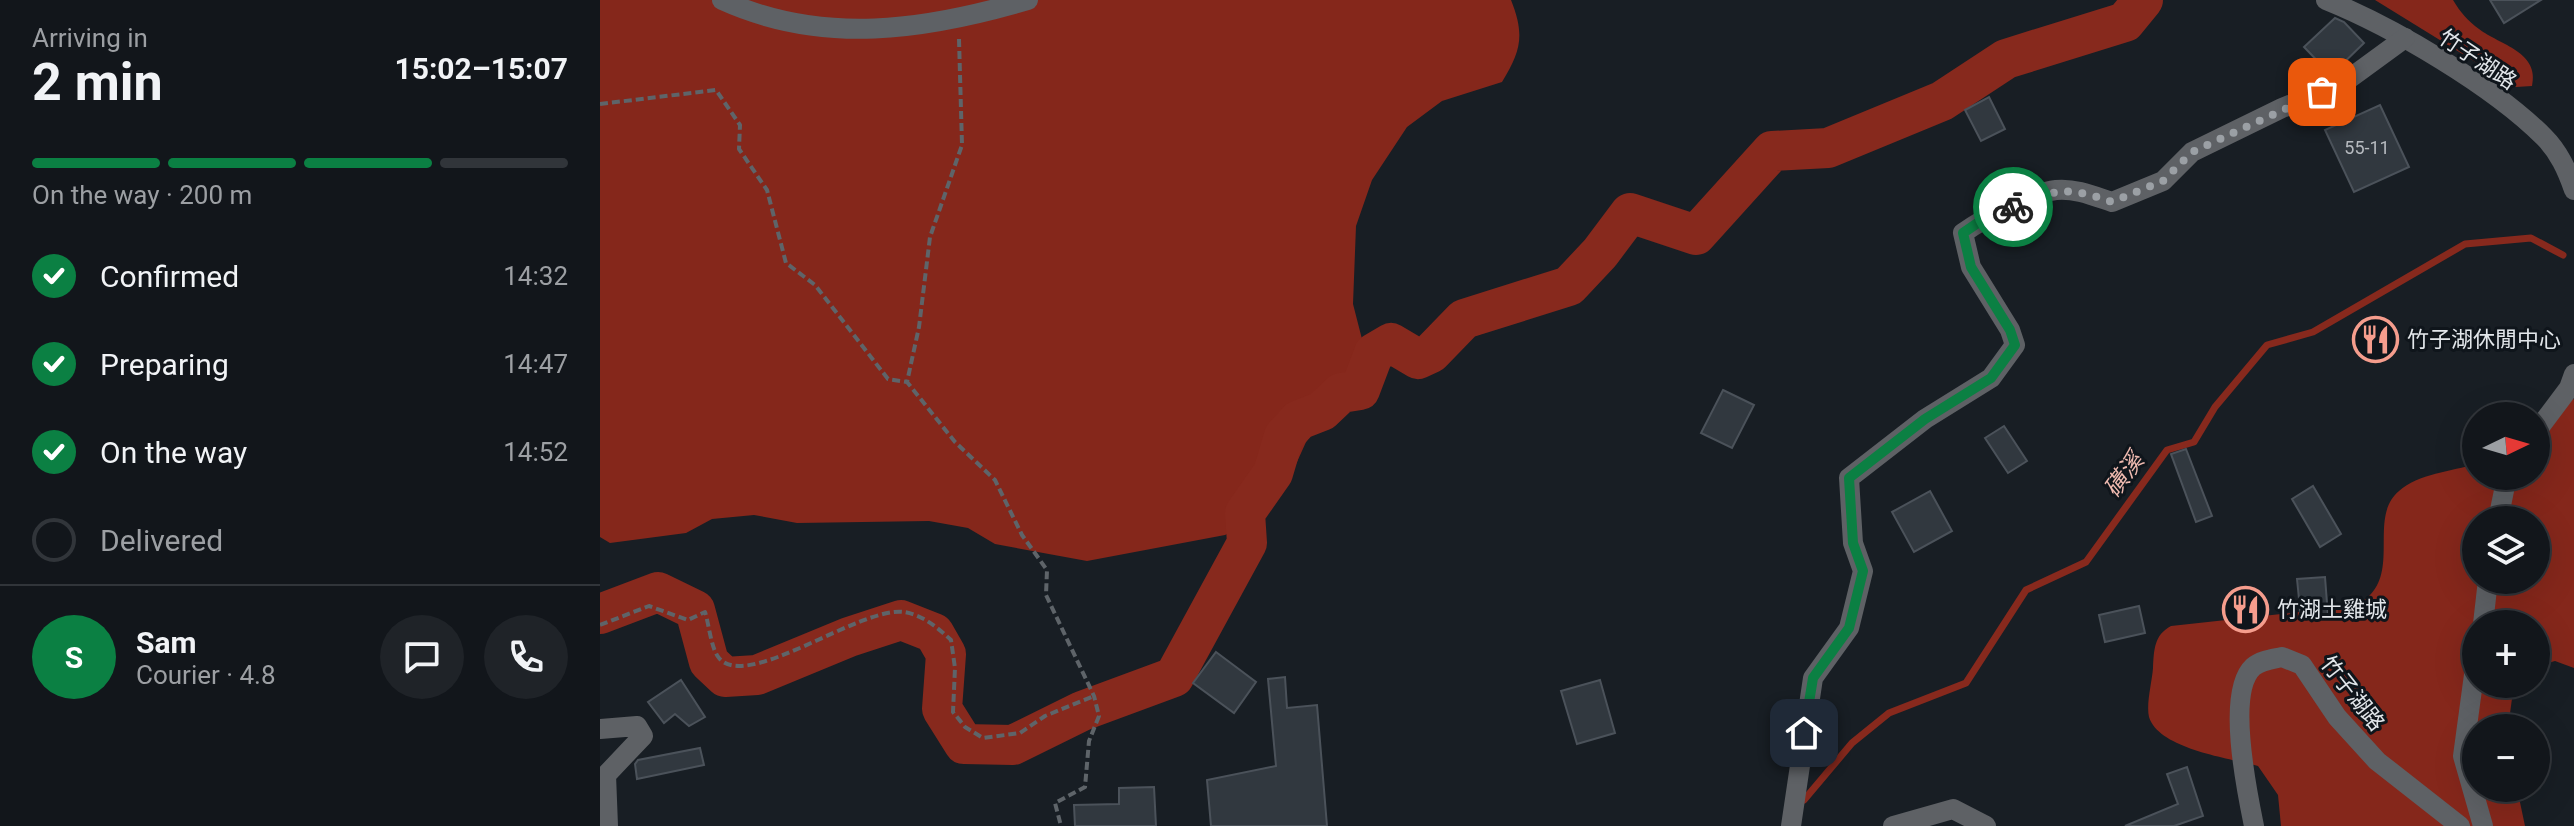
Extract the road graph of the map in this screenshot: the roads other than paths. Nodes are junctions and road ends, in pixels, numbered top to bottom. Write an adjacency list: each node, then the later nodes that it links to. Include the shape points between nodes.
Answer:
1 (722, 0): 2 (street, via 759,17 799,25 876,30 957,21)
2 (1028, 0)
3 (2326, 0): 4 (street, 竹子湖路)
4 (2405, 38): 5 (street, 竹子湖路, via 2545,137 2565,165); 11 (street, via 2342,84 2192,152 2163,181 2112,202 2055,190 1963,233 1971,267 2015,345 1991,378 1925,419 1849,478 1853,543 1863,571 1849,628 1813,678)
5 (2574, 190)
6 (2574, 374): 7 (street)
7 (2550, 413)
8 (2471, 698): 16 (street, via 2463,756)
9 (600, 729): 10 (street, via 637,726 643,736 606,775)
10 (608, 826)
11 (1791, 826)
12 (1893, 826): 13 (street, via 1953,809)
13 (1986, 826)
14 (2254, 826): 15 (street, 竹子湖路, via 2242,768 2242,683 2253,666 2282,657 2302,665 2337,717 2377,761)
15 (2460, 826)
16 (2483, 826)

